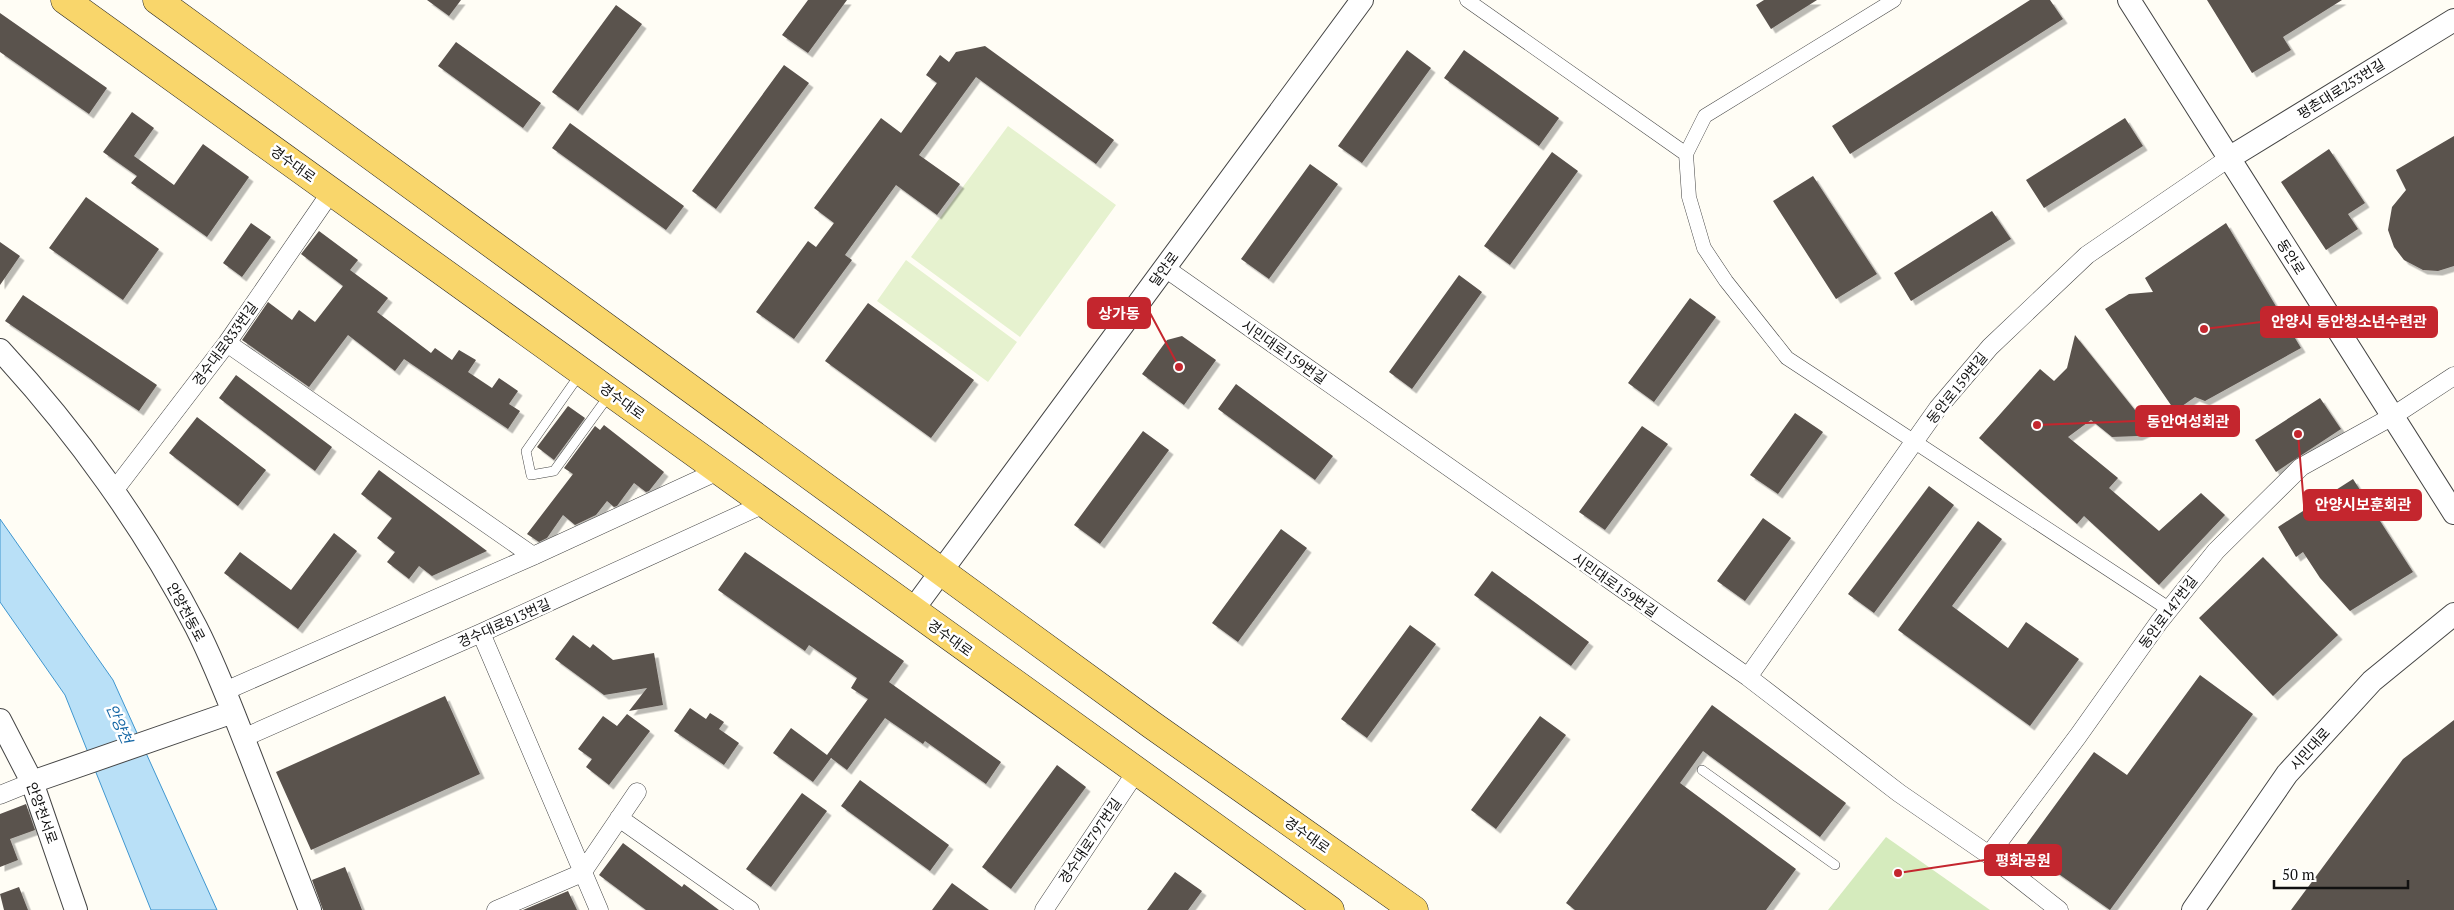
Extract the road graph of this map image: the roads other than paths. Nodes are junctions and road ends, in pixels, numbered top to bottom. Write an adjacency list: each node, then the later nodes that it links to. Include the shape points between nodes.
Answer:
1 (65, 0): 10 (main road, 경수대로)
2 (157, 0): 24 (main road, 경수대로)
3 (1362, 0): 11 (street, 달안로)
4 (1467, 0): 8 (street)
5 (1894, 0): 8 (street, via 1705,116)
6 (2129, 0): 9 (street, 동안로)
7 (2454, 20): 9 (street, 평촌대로253번길)
8 (1686, 154): 18 (street, via 1689,197 1704,248 1756,321 1787,358)
9 (2229, 158): 17 (street, 동안로); 18 (street, 동안로159번길, via 2087,255 1990,348 1938,408)
10 (331, 192): 12 (street, 경수대로833번길); 14 (main road, 경수대로)
11 (1165, 268): 24 (street, 달안로); 29 (street, 시민대로159번길)
12 (227, 343): 20 (street, 경수대로833번길); 23 (street)
13 (0, 350): 20 (street, 안양천동로, via 39,392)
14 (582, 372): 16 (main road, 경수대로); 16 (lane, via 526,451 531,475 554,471)
15 (2454, 376): 17 (street, 동안로147번길)
16 (610, 393): 19 (main road, 경수대로)
17 (2393, 416): 22 (street, 동안로); 25 (street, 동안로147번길, via 2301,467 2216,551)
18 (1915, 442): 25 (street); 29 (street, 동안로159번길)
19 (718, 471): 21 (main road, 경수대로); 23 (street)
20 (113, 492): 30 (street, 안양천동로, via 154,553 196,626)
21 (764, 504): 26 (main road, 경수대로); 28 (street, 경수대로813번길)
22 (2454, 513)
23 (533, 556): 30 (street)
24 (940, 570): 26 (street, 달안로); 33 (main road, 경수대로)
25 (2169, 609): 42 (street, 동안로147번길)
26 (912, 611): 36 (main road, 경수대로)
27 (2454, 614): 56 (street, 시민대로, via 2372,681 2287,774)
28 (481, 633): 34 (street, 경수대로813번길); 44 (street)
29 (1748, 677): 42 (street, 시민대로159번길, via 1899,793)
30 (225, 691): 31 (street, 안양천동로)
31 (233, 712): 34 (street, 안양천동로); 37 (street)
32 (0, 720): 37 (street, 안양천서로)
33 (1152, 725): 53 (main road, 경수대로); 54 (main road, 경수대로)
34 (243, 738): 46 (street, 안양천동로)
35 (1702, 770): 43 (lane)
36 (1136, 772): 40 (main road, 경수대로); 50 (street, 경수대로797번길)
37 (32, 782): 39 (street); 45 (street, 안양천서로)
38 (637, 792): 41 (street)
39 (0, 795)
40 (1179, 803): 51 (main road, 경수대로); 52 (main road, 경수대로)
41 (619, 818): 44 (street); 49 (street)
42 (1989, 855): 55 (street, 시민대로159번길)
43 (1835, 865)
44 (582, 873): 47 (street); 48 (street)
45 (76, 910)
46 (310, 910)
47 (496, 910)
48 (599, 910)
49 (750, 910)
50 (1044, 910)
51 (1330, 910)
52 (1353, 910)
53 (1388, 910)
54 (1414, 910)
55 (2059, 910)
56 (2193, 910)

